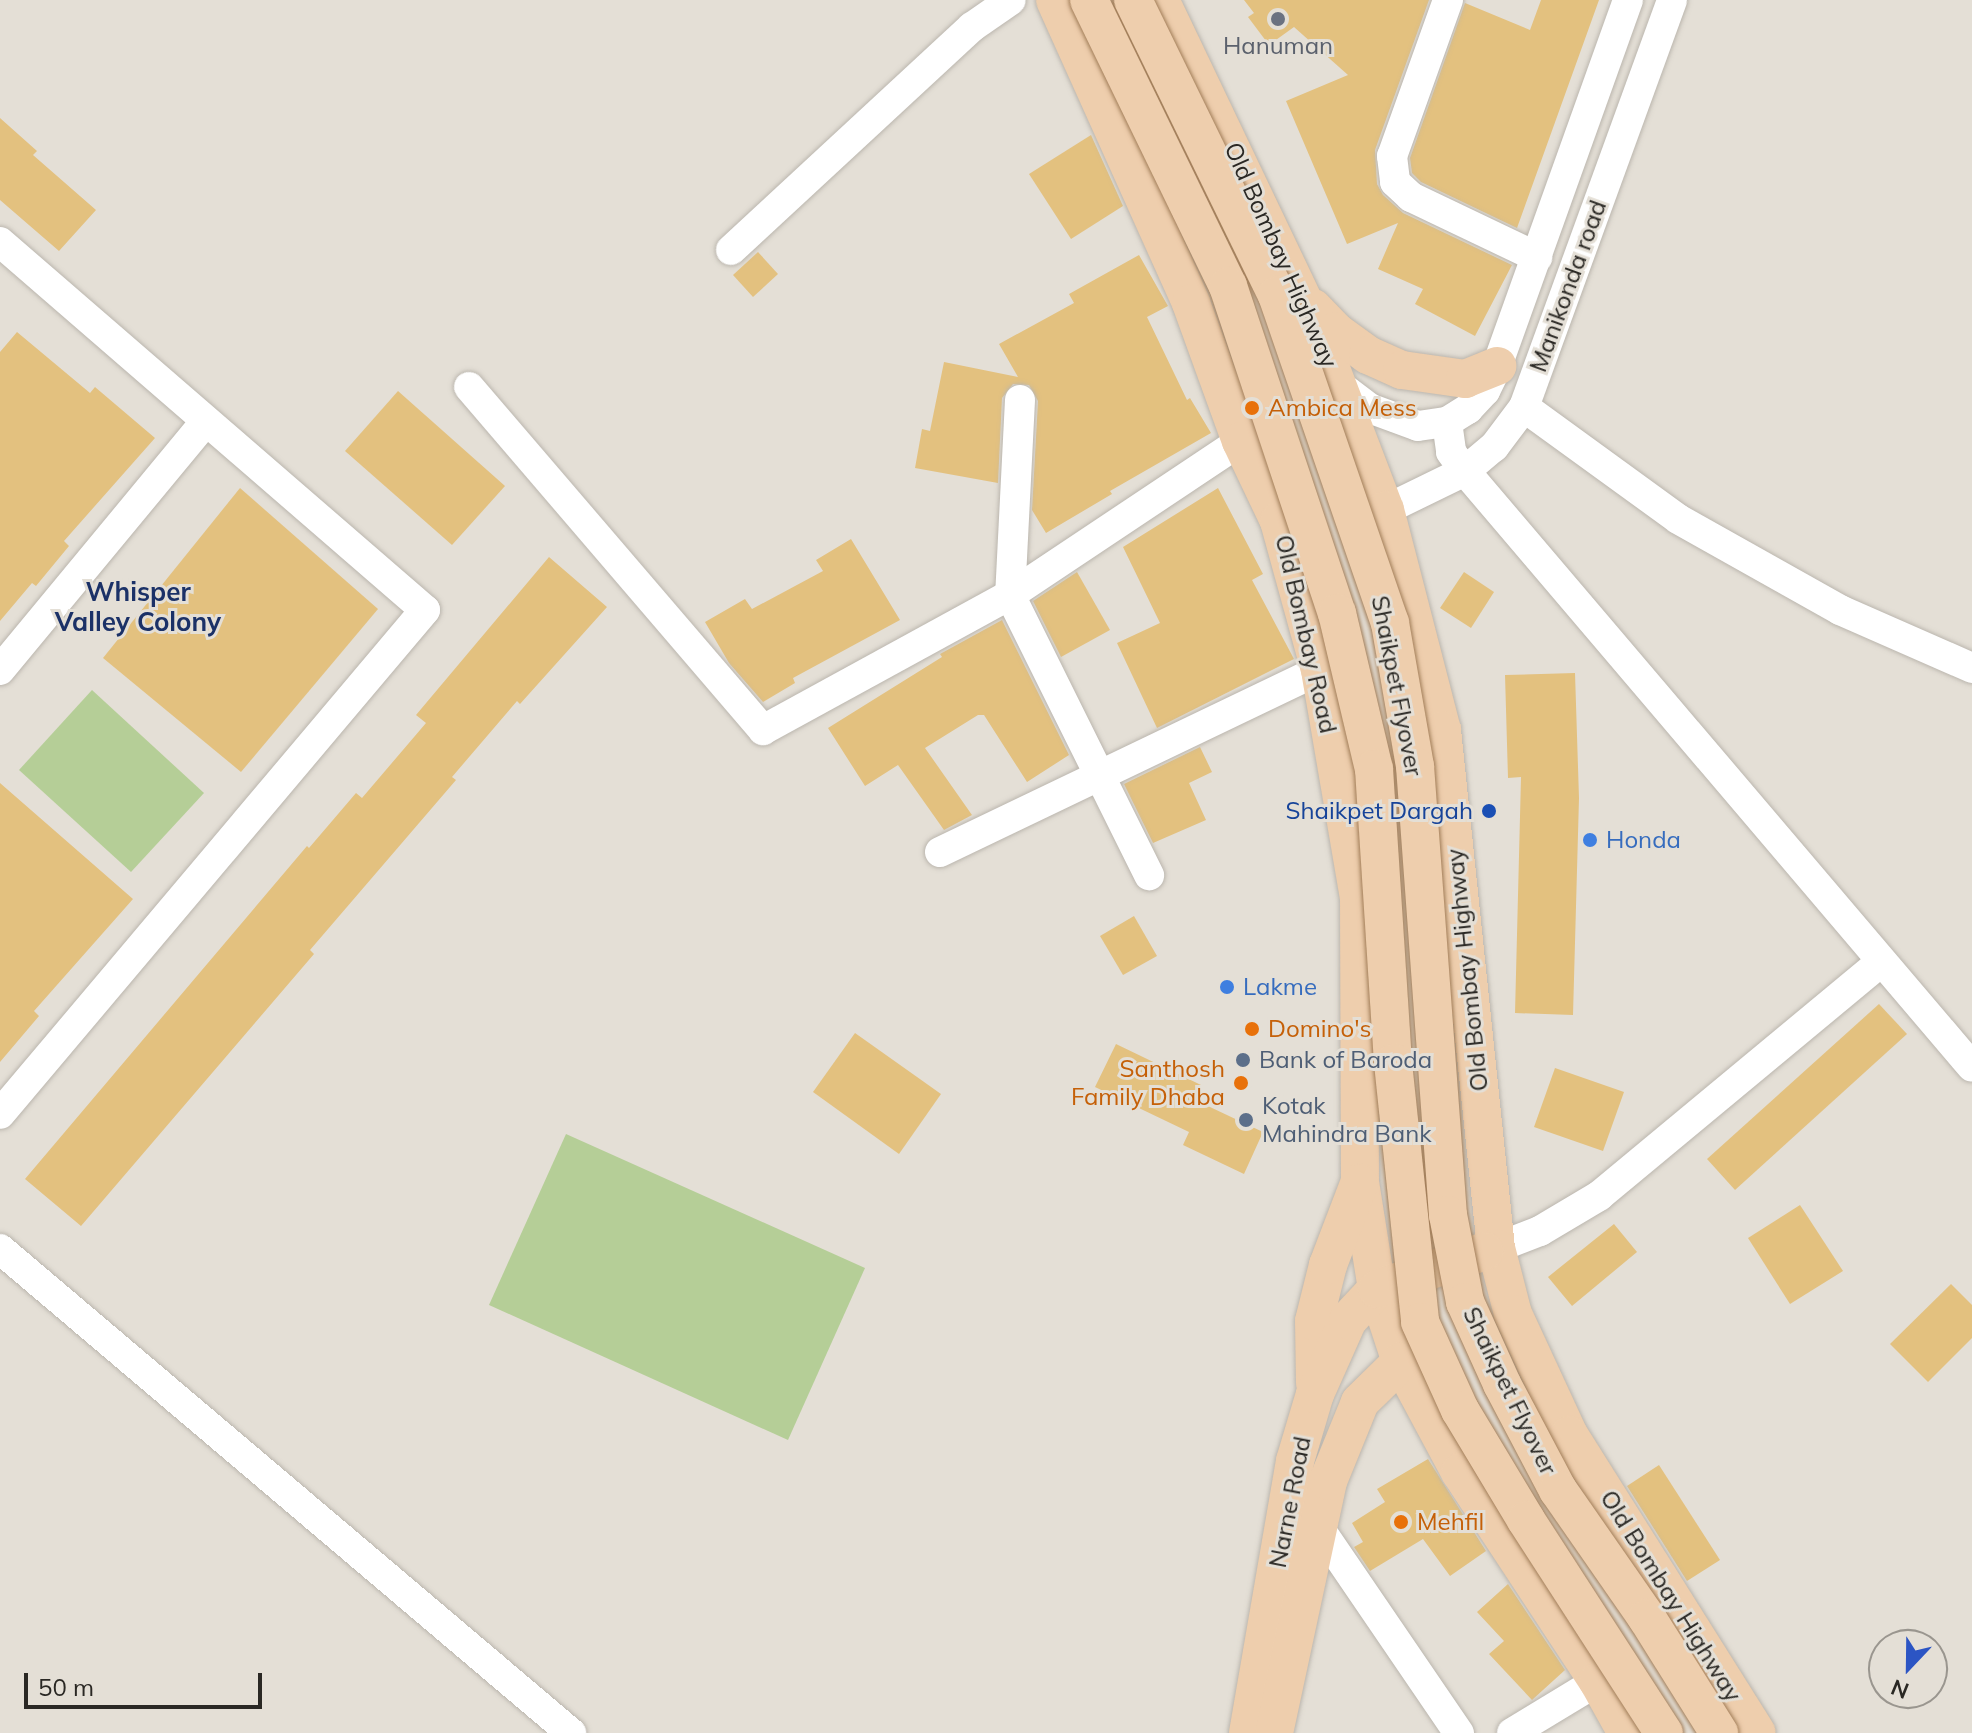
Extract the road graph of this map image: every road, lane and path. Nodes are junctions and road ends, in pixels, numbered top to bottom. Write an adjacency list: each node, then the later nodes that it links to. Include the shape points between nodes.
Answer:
1 (1011, 0): 10 (street, via 972,27)
2 (1055, 0): 20 (main road, via 1191,303)
3 (1089, 0): 47 (main road, Shaikpet Flyover, bridge, via 1228,286 1337,613 1374,769 1393,1063 1420,1322 1467,1422)
4 (1133, 0): 48 (main road, Shaikpet Flyover, bridge, via 1277,295 1390,623 1415,766 1448,1215 1465,1302 1558,1490)
5 (1160, 0): 12 (main road, Old Bombay Highway)
6 (1448, 0): 11 (street, via 1392,156 1395,182 1411,197)
7 (1628, 0): 11 (street, Manikonda road)
8 (1672, 0): 17 (street, Manikonda road)
9 (1, 244): 18 (street)
10 (731, 250)
11 (1537, 257): 13 (street, Manikonda road)
12 (1300, 294): 13 (main road, via 1335,331 1368,355 1402,370 1465,379); 14 (main road, Old Bombay Highway)
13 (1497, 366): 19 (street, Manikonda road, via 1485,391)
14 (1339, 385): 19 (street, via 1392,418 1418,426); 22 (main road, Old Bombay Highway)
15 (469, 387): 23 (street, via 763,730)
16 (1020, 400): 23 (street)
17 (1524, 407): 21 (street, Manikonda road, via 1494,447); 24 (street, via 1678,519 1840,610)
18 (206, 421): 25 (street); 32 (street, via 425,610)
19 (1447, 422): 21 (street, via 1451,452)
20 (1241, 441): 23 (street); 26 (main road, Old Bombay Road, via 1279,521)
21 (1465, 471): 22 (street, Manikonda road); 30 (street)
22 (1385, 510): 34 (main road, Old Bombay Highway, via 1442,730)
23 (1010, 595): 27 (street)
24 (1972, 668)
25 (0, 670)
26 (1320, 670): 27 (street); 33 (main road, Old Bombay Road, via 1359,899)
27 (1100, 773): 28 (street); 29 (street)
28 (940, 852)
29 (1149, 875)
30 (1880, 963): 31 (street); 34 (street, via 1599,1196 1540,1231)
31 (1972, 1067)
32 (0, 1114)
33 (1360, 1182): 36 (main road, Old Bombay Road); 38 (main road, via 1328,1265 1314,1321)
34 (1496, 1248): 36 (main road); 49 (main road, Old Bombay Highway, via 1513,1314 1569,1435)
35 (0, 1249): 41 (street)
36 (1377, 1289): 37 (main road, Old Bombay Road); 38 (main road, Narne Road, via 1348,1320)
37 (1401, 1362): 39 (main road, Narne Road, via 1360,1402 1333,1467); 40 (main road, Old Bombay Road, via 1460,1472)
38 (1315, 1394): 42 (main road, Narne Road, via 1295,1461)
39 (1317, 1525): 43 (main road, Narne Road); 44 (street)
40 (1598, 1681): 45 (street); 46 (main road, Old Bombay Road)
41 (571, 1733)
42 (1248, 1733)
43 (1274, 1733)
44 (1459, 1733)
45 (1512, 1733)
46 (1627, 1733)
47 (1664, 1733)
48 (1719, 1733)
49 (1757, 1733)

